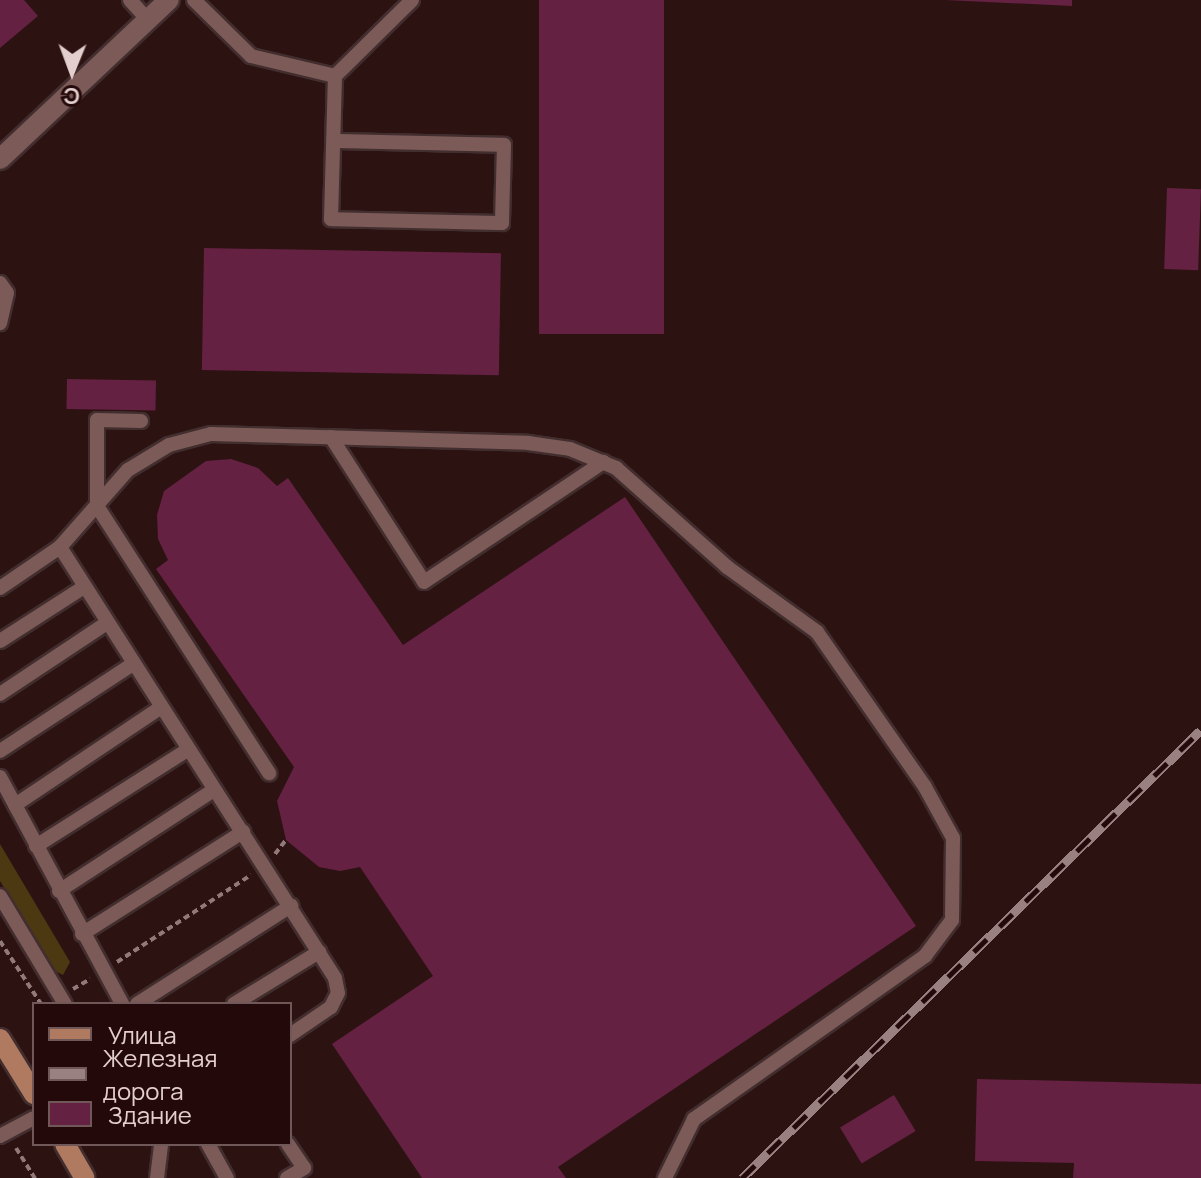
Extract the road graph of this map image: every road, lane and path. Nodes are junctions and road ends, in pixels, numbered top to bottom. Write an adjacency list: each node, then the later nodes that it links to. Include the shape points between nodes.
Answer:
1 (130, 0): 5 (lane)
2 (169, 0): 5 (street)
3 (194, 0): 6 (lane, via 251,56)
4 (412, 0): 6 (lane)
5 (148, 20): 8 (street)
6 (335, 76): 7 (lane)
7 (334, 141): 7 (lane, via 331,219 502,223 504,145)
8 (2, 154)
9 (0, 283): 10 (lane, via 7,293)
10 (0, 323)
11 (141, 421): 14 (lane, via 97,420)
12 (331, 437): 13 (lane, via 528,443 570,449); 13 (lane, via 424,582); 14 (lane, via 211,434 169,445 128,470)
13 (603, 462): 60 (lane, via 727,567 817,632 925,787 953,838 952,920 925,956 694,1119)
14 (97, 506): 15 (lane); 25 (lane)
15 (60, 547): 16 (lane); 17 (lane)
16 (84, 587): 18 (lane); 19 (lane)
17 (0, 588)
18 (107, 623): 20 (lane); 21 (lane)
19 (0, 641)
20 (133, 664): 22 (lane); 24 (lane)
21 (0, 694)
22 (160, 708): 23 (lane); 28 (lane)
23 (187, 750): 27 (lane); 31 (lane)
24 (0, 751)
25 (269, 773)
26 (0, 777): 28 (lane)
27 (214, 790): 29 (lane); 33 (lane)
28 (15, 805): 31 (lane)
29 (243, 832): 32 (lane); 36 (lane)
30 (286, 840): 32 (path)
31 (36, 846): 33 (lane)
32 (266, 865): 35 (lane); 39 (path)
33 (59, 891): 36 (lane)
34 (0, 896): 40 (lane)
35 (291, 906): 38 (lane); 43 (lane)
36 (82, 934): 39 (lane)
37 (0, 941): 41 (path)
38 (319, 952): 44 (lane); 45 (lane, via 338,993 331,1007)
39 (102, 972): 40 (path); 42 (lane)
40 (63, 1000)
41 (40, 1002)
42 (121, 1002)
43 (140, 1002)
44 (237, 1002)
45 (292, 1034)
46 (0, 1039): 47 (main road)
47 (32, 1091)
48 (32, 1119): 49 (lane)
49 (3, 1134): 55 (path)
50 (66, 1146): 56 (main road)
51 (161, 1146): 57 (lane)
52 (209, 1146): 58 (lane)
53 (289, 1146): 54 (lane)
54 (308, 1173): 59 (lane)
55 (35, 1178)
56 (85, 1178)
57 (157, 1178)
58 (227, 1178)
59 (287, 1178)
60 (665, 1178)

